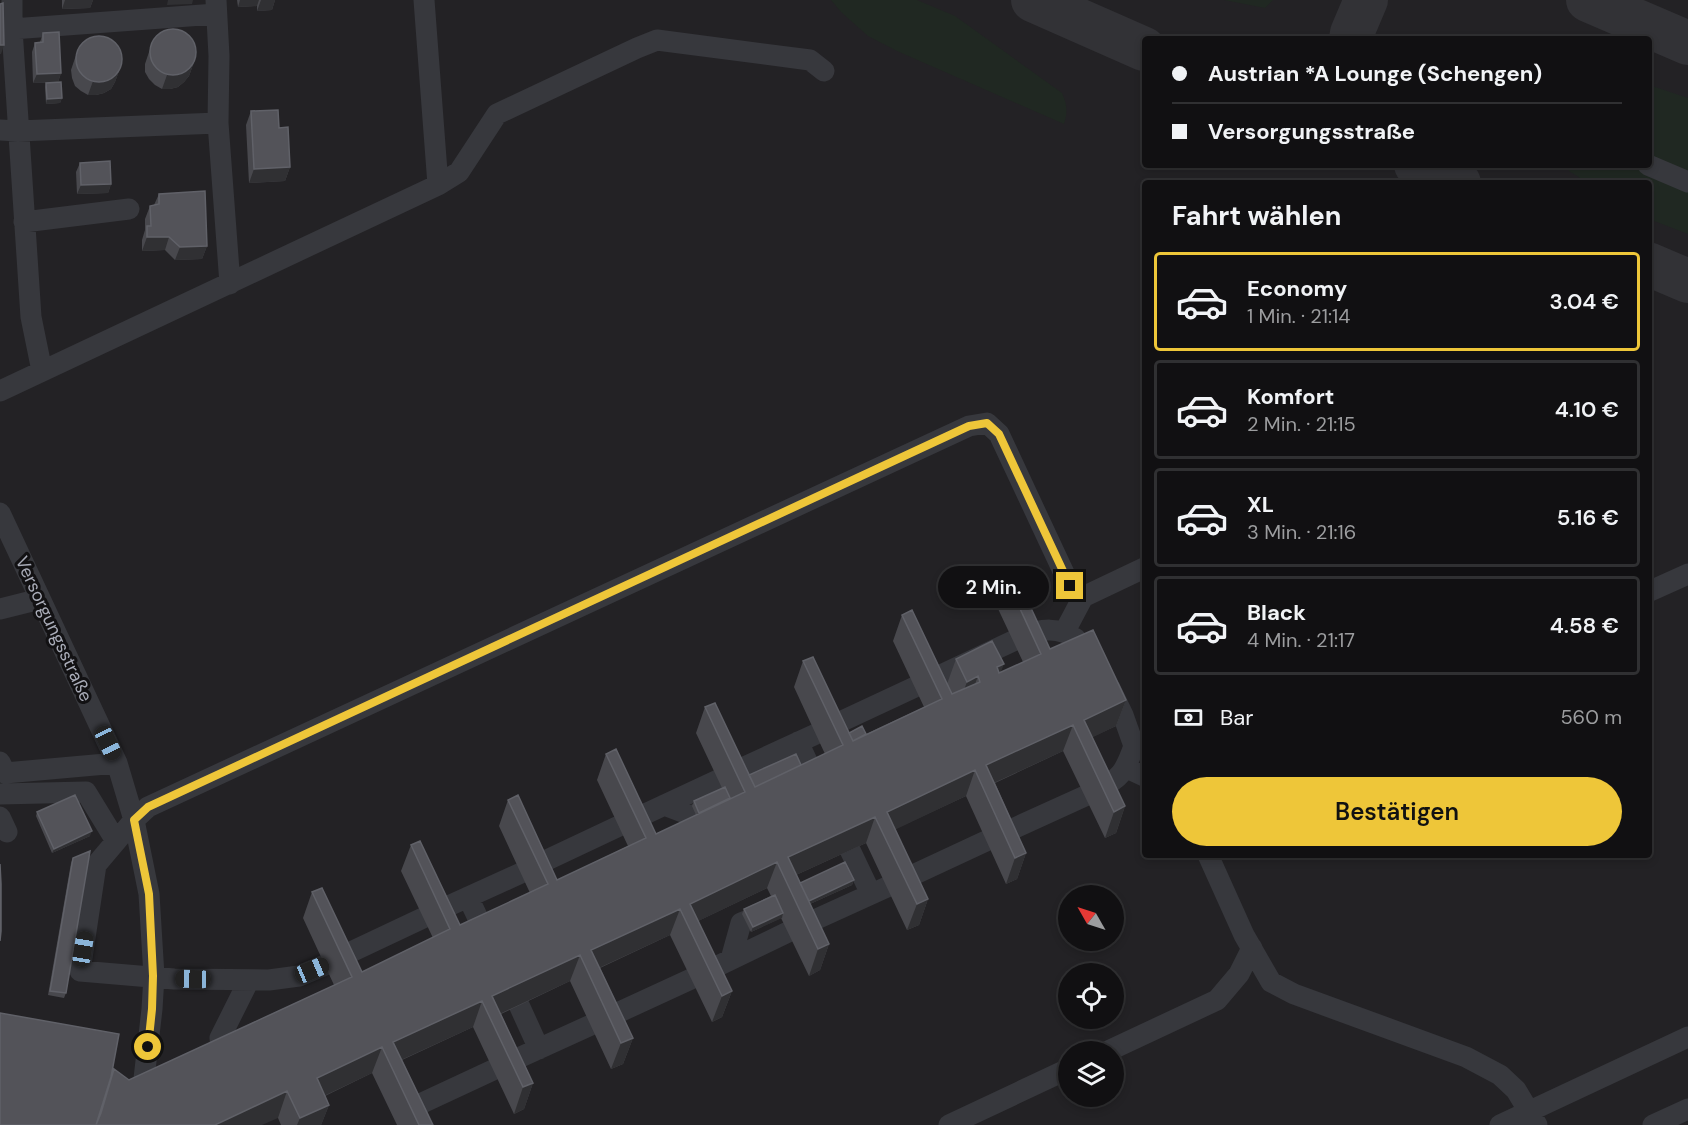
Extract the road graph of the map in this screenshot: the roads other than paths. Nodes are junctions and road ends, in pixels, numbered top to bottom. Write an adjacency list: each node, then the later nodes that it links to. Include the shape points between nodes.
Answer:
1 (12, 0): 4 (lane)
2 (424, 0): 10 (lane)
3 (216, 7): 4 (lane); 6 (lane)
4 (12, 29): 7 (lane)
5 (824, 70): 10 (lane, via 810,60 657,40 497,114 459,172)
6 (218, 123): 7 (lane); 13 (lane)
7 (9, 131): 12 (lane)
8 (1652, 167): 9 (lane)
9 (1688, 182)
10 (438, 185): 13 (lane)
11 (129, 209): 12 (lane)
12 (24, 222): 14 (lane, via 31,317)
13 (230, 284): 14 (lane)
14 (42, 371): 15 (lane)
15 (0, 391)
16 (0, 513): 21 (lane, Versorgungsstraße)
17 (1142, 569): 20 (lane)
18 (1688, 574): 19 (lane)
19 (1652, 590)
20 (1083, 597): 23 (lane); 34 (lane, via 1070,586 999,434 987,423 969,426 148,807)
21 (40, 599): 22 (lane); 28 (lane, Versorgungsstraße)
22 (0, 609)
23 (1065, 631): 24 (lane); 26 (lane, via 1036,630)
24 (1092, 652)
25 (1102, 673): 30 (lane, via 1134,746)
26 (813, 735): 29 (lane); 32 (lane)
27 (0, 762): 28 (lane, via 5,773)
28 (117, 763): 34 (lane, Versorgungsstraße)
29 (807, 769)
30 (1136, 772): 38 (lane)
31 (0, 794): 35 (lane, via 86,792)
32 (664, 805): 33 (lane); 39 (lane)
33 (696, 814)
34 (134, 820): 35 (lane); 44 (lane, Versorgungsstraße, via 149,894)
35 (116, 841): 44 (lane, via 96,865 80,970)
36 (1209, 858): 42 (lane)
37 (852, 865): 38 (lane)
38 (885, 888): 43 (lane)
39 (468, 897): 41 (lane); 45 (lane, via 299,976)
40 (746, 921): 43 (lane, via 741,923)
41 (486, 935)
42 (1252, 948): 48 (lane, via 1239,974 1217,999); 55 (lane, via 1271,982 1293,994 1466,1057 1500,1075 1516,1090)
43 (731, 959): 49 (lane)
44 (153, 976): 45 (lane); 52 (lane, Versorgungsstraße)
45 (249, 980): 50 (lane, via 220,1038)
46 (519, 1005): 49 (lane)
47 (1688, 1037): 55 (lane)
48 (1124, 1043)
49 (539, 1049): 54 (lane)
50 (222, 1059)
51 (1058, 1075): 56 (lane)
52 (142, 1096)
53 (1688, 1109): 58 (lane)
54 (405, 1111)
55 (1533, 1118): 57 (lane)
56 (950, 1125)
57 (1500, 1125)
58 (1653, 1125)

